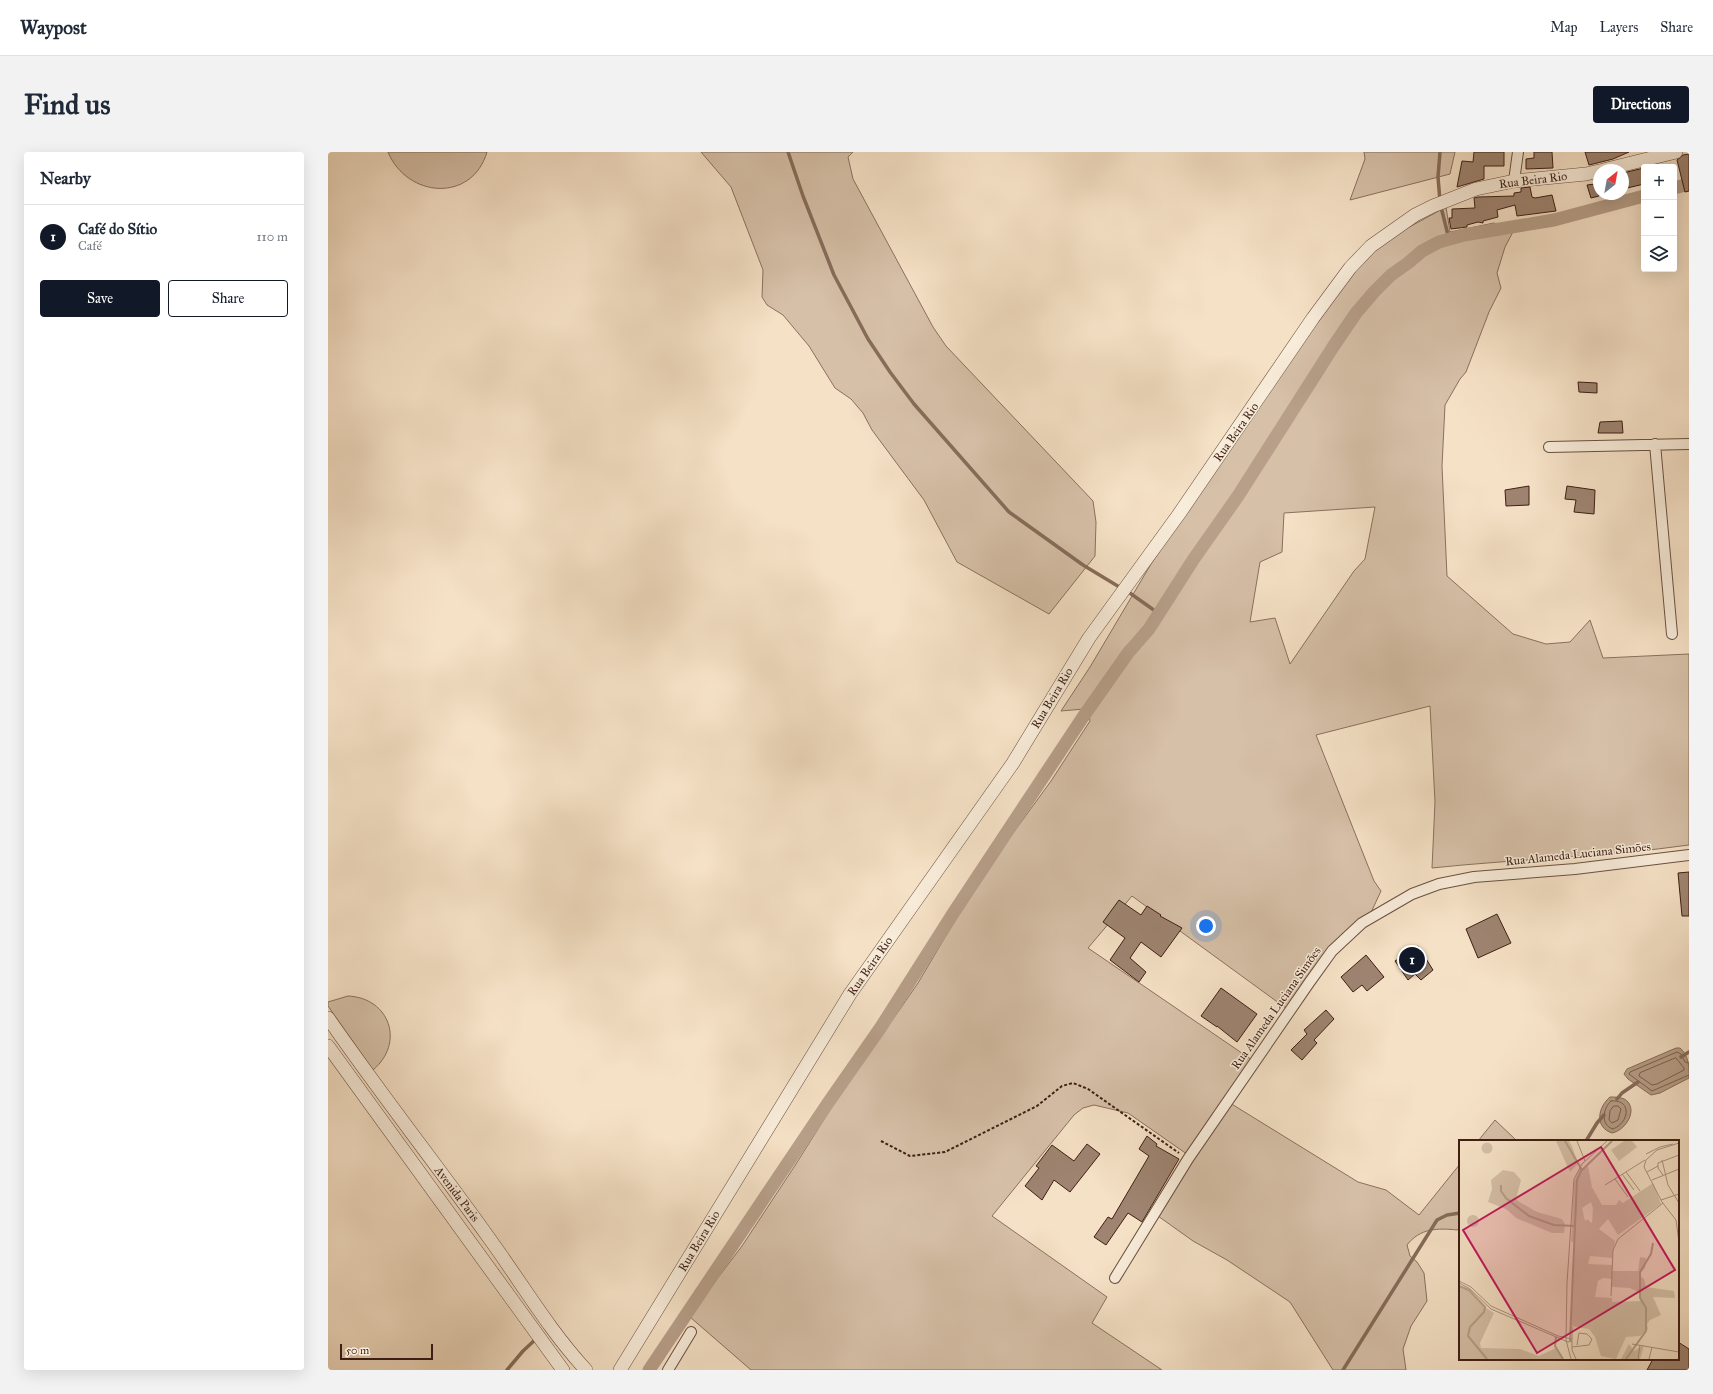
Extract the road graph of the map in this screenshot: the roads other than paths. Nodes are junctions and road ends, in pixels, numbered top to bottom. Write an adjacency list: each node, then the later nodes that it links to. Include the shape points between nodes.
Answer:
1 (1518, 152): 5 (street)
2 (1676, 152): 3 (street)
3 (1627, 164)
4 (1593, 172): 5 (street, Rua Beira Rio)
5 (1514, 181): 17 (street, Rua Beira Rio, via 1476,189 1414,215 1377,242 1350,268 1179,514 1089,638 1013,763 850,994)
6 (1655, 444): 7 (street); 8 (street); 9 (street)
7 (1689, 444)
8 (1549, 447)
9 (1672, 634)
10 (1689, 855): 13 (street, Rua Alameda Luciana Simões, via 1575,869 1474,877 1439,884 1412,894 1368,920 1332,951 1188,1159)
11 (328, 1018): 16 (street, Avenida Paris, via 558,1336)
12 (328, 1046): 15 (street, Avenida Paris)
13 (1115, 1278)
14 (691, 1332): 18 (street)
15 (563, 1370)
16 (586, 1370)
17 (620, 1370)
18 (668, 1370)

